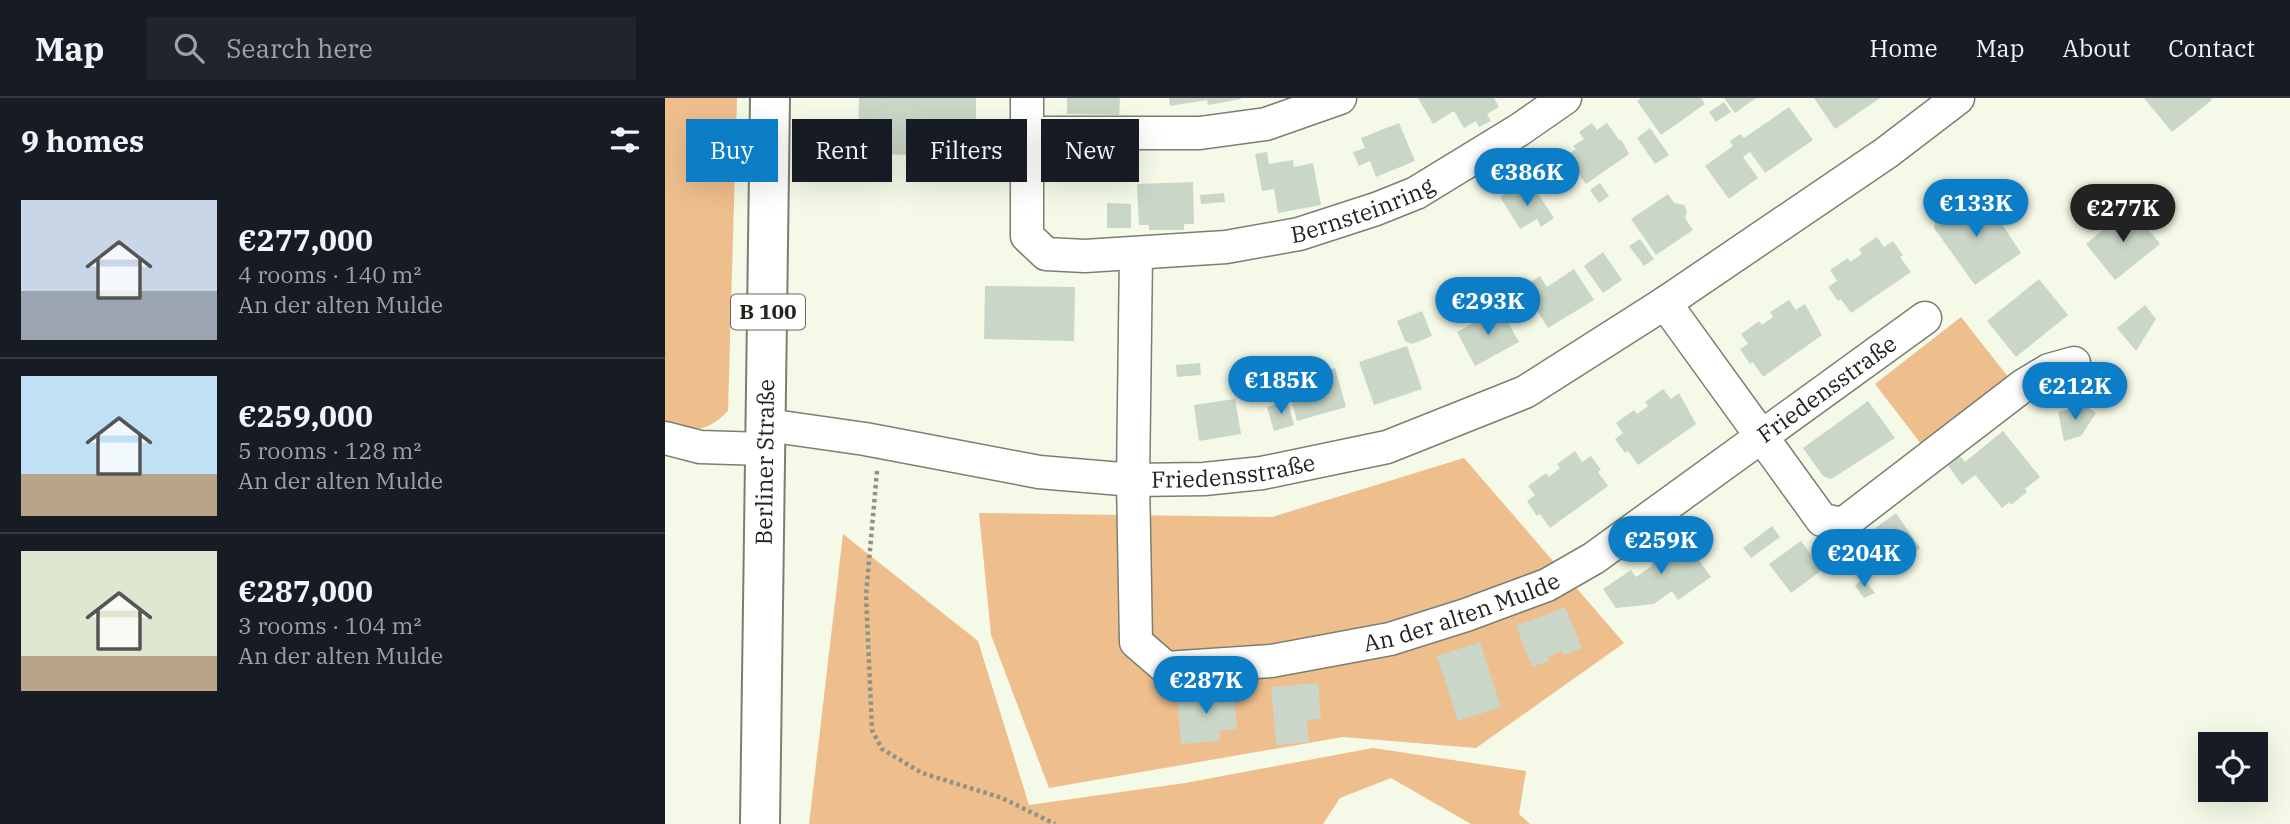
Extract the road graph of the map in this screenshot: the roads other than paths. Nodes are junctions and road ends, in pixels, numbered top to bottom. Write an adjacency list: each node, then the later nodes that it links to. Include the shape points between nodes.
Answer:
1 (770, 98): 13 (main road, Berliner Straße / B 100)
2 (1027, 98): 6 (street, Bernsteinring)
3 (1340, 98): 7 (street, via 1266,124 1200,133)
4 (1565, 98): 9 (street, Bernsteinring, via 1451,173 1377,209 1299,234 1226,247)
5 (1958, 98): 10 (street, Friedensstraße, via 1886,153)
6 (1027, 119)
7 (1027, 132)
8 (1027, 182): 9 (street, Bernsteinring, via 1027,236 1047,254)
9 (1136, 254): 16 (street)
10 (1665, 303): 15 (street, Friedensstraße); 16 (street, Friedensstraße, via 1525,392 1387,447 1262,473)
11 (1925, 318): 15 (street, Friedensstraße)
12 (2074, 363): 15 (street, via 2049,370 2025,386 1843,524 1822,520)
13 (767, 437): 14 (street, Friedensstraße, via 700,447); 16 (street, Friedensstraße, via 881,442 1039,472); 17 (main road, Berliner Straße / B 100)
14 (665, 438)
15 (1761, 438): 16 (street, An der alten Mulde, via 1594,558 1547,585 1390,639 1271,661 1200,667 1166,668 1136,642)
16 (1133, 480)
17 (760, 824)

